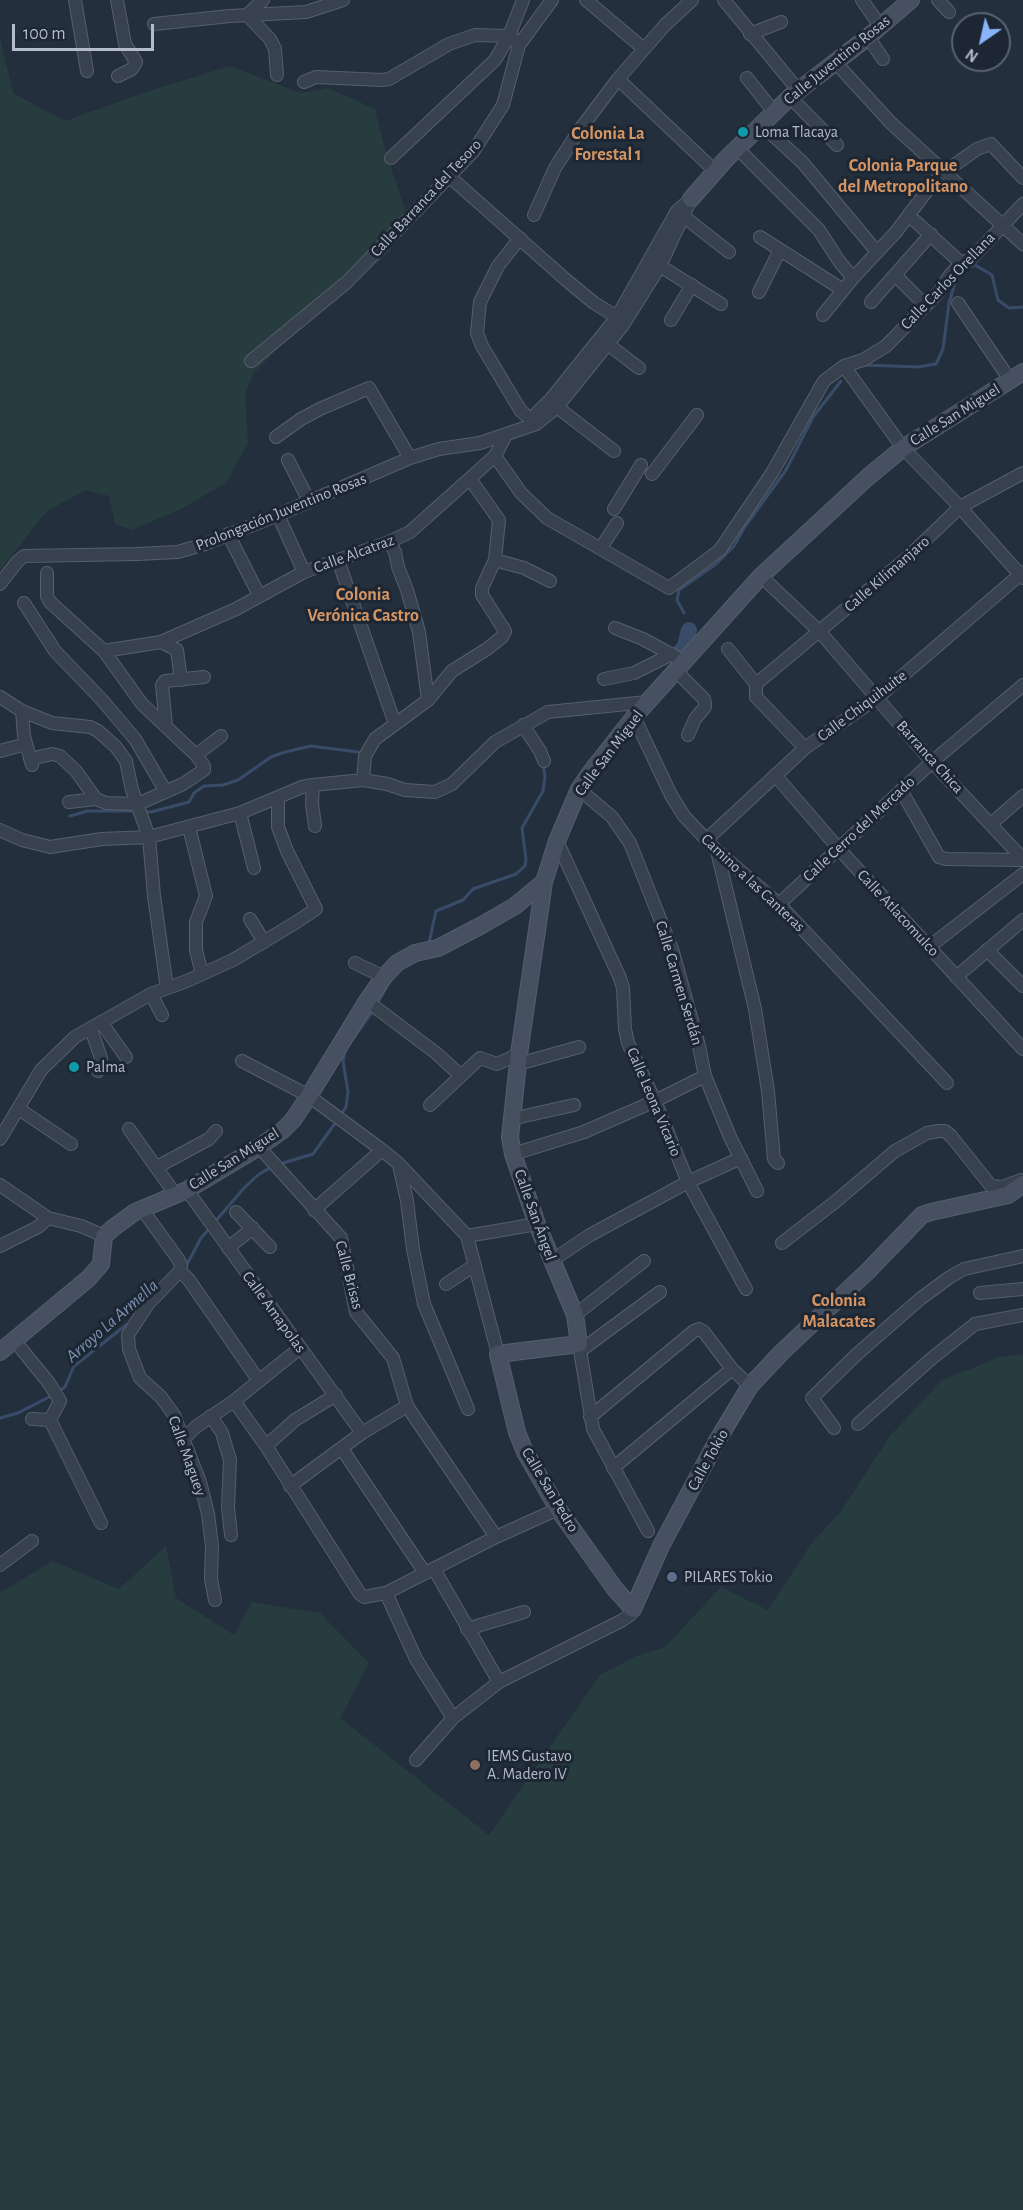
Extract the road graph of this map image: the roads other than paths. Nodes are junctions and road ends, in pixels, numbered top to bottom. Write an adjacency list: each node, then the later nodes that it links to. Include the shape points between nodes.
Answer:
1 (117, 0): 26 (street, via 125,44 136,62)
2 (263, 0): 14 (street)
3 (343, 0): 14 (street, via 306,12)
4 (523, 0): 19 (street)
5 (552, 0): 20 (street)
6 (586, 0): 21 (street)
7 (692, 0): 21 (street)
8 (724, 0): 18 (street)
9 (862, 0): 17 (street)
10 (911, 0): 17 (street, Calle Juventino Rosas)
11 (938, 0): 13 (street)
12 (70, 2): 24 (street)
13 (949, 12)
14 (247, 15): 16 (street); 25 (street, via 270,39)
15 (781, 22): 18 (street)
16 (154, 24)
17 (874, 31): 22 (street); 23 (street, Calle Juventino Rosas)
18 (750, 34): 30 (street)
19 (509, 36): 20 (street); 29 (street, via 475,35 449,44 389,79 316,77); 35 (street, via 495,60)
20 (519, 45): 38 (street, Calle Barranca del Tesoro, via 496,119)
21 (644, 49): 28 (street)
22 (883, 59)
23 (835, 62): 30 (street, Calle Juventino Rosas); 37 (street)
24 (87, 71)
25 (277, 75)
26 (118, 76)
27 (747, 78): 31 (street)
28 (618, 79): 36 (street); 43 (street, via 555,168)
29 (304, 82)
30 (794, 94): 31 (street, Calle Juventino Rosas); 33 (street)
31 (774, 111): 32 (street, Calle Juventino Rosas)
32 (760, 124): 34 (street, Calle Juventino Rosas); 52 (street, via 803,163)
33 (837, 145)
34 (737, 148): 36 (street, Calle Juventino Rosas); 56 (street, via 819,230)
35 (391, 158)
36 (715, 171): 40 (street, Calle Juventino Rosas)
37 (943, 173): 39 (street, via 991,144); 45 (street); 52 (street)
38 (450, 177): 48 (street); 68 (street, Calle Barranca del Tesoro, via 347,282)
39 (1023, 178)
40 (691, 199): 42 (street, Calle Juventino Rosas)
41 (1023, 204): 45 (street, Calle Carlos Orellana)
42 (681, 213): 51 (street); 54 (street, Calle Juventino Rosas); 65 (street, Calle Juventino Rosas)
43 (534, 215)
44 (915, 221): 46 (street)
45 (1002, 225): 49 (street); 53 (street, Calle Carlos Orellana, via 972,258)
46 (931, 234): 53 (street); 55 (street)
47 (760, 237): 50 (street)
48 (520, 238): 65 (street, via 579,291); 74 (street, via 498,266 480,302 478,340)
49 (1023, 244)
50 (780, 250): 58 (street); 59 (street)
51 (729, 252)
52 (877, 252): 56 (street)
53 (961, 263): 63 (street, Calle Carlos Orellana)
54 (660, 266): 57 (street); 67 (street, Calle Juventino Rosas, via 637,305)
55 (895, 275): 60 (street); 63 (street)
56 (853, 278): 58 (street)
57 (693, 285): 62 (street); 66 (street)
58 (843, 290): 64 (street)
59 (759, 292)
60 (871, 302)
61 (958, 303): 71 (street)
62 (721, 304)
63 (925, 304): 69 (street, Calle Carlos Orellana, via 886,346)
64 (824, 315)
65 (617, 317): 67 (street, Calle Juventino Rosas)
66 (671, 320)
67 (603, 343): 70 (street); 72 (street, Prolongación Juventino Rosas); 74 (street, Prolongación Juventino Rosas)
68 (251, 361)
69 (844, 366): 77 (street); 93 (street, Calle Carlos Orellana, via 824,381 780,460 720,550 669,588)
70 (639, 368)
71 (1017, 376): 77 (street, Calle San Miguel)
72 (557, 406): 74 (street, Prolongación Juventino Rosas); 78 (street)
73 (697, 415): 84 (street)
74 (531, 423): 75 (street, Prolongación Juventino Rosas)
75 (506, 435): 79 (street, Calle Alcatraz); 80 (street, Prolongación Juventino Rosas)
76 (276, 437): 80 (street, via 301,419 369,388)
77 (903, 448): 87 (street); 99 (street, Calle San Miguel)
78 (614, 451)
79 (495, 456): 85 (street, Calle Alcatraz); 93 (street, via 521,493 548,518)
80 (410, 458): 86 (street, Prolongación Juventino Rosas)
81 (288, 460): 86 (street)
82 (641, 465): 88 (street)
83 (1023, 473): 87 (street, Calle Kilimanjaro)
84 (652, 474)
85 (470, 479): 92 (street, Calle Alcatraz, via 410,532); 95 (street, via 498,517)
86 (309, 501): 89 (street, Prolongación Juventino Rosas)
87 (960, 507): 98 (street); 105 (street, Calle Kilimanjaro)
88 (614, 509)
89 (278, 515): 91 (street, Prolongación Juventino Rosas); 96 (street)
90 (617, 523): 93 (street)
91 (228, 534): 101 (street, Prolongación Juventino Rosas, via 178,552 24,556); 102 (street)
92 (389, 542): 94 (street, Calle Alcatraz); 117 (street, via 419,633)
93 (601, 548)
94 (338, 560): 96 (street, Calle Alcatraz); 121 (street)
95 (495, 560): 100 (street); 117 (street, via 482,595 505,631 487,649 452,671)
96 (304, 572): 102 (street, Calle Alcatraz)
97 (47, 573): 108 (street, via 50,602)
98 (1022, 575): 116 (street, Calle Chiquihuite)
99 (761, 576): 105 (street, Barranca Chica); 109 (street, Calle San Miguel)
100 (550, 580)
101 (2, 583)
102 (259, 595): 106 (street, Calle Alcatraz)
103 (24, 603): 137 (street, via 55,651 135,739)
104 (615, 628): 109 (street, via 643,639)
105 (820, 632): 113 (street, Calle Kilimanjaro); 116 (street, Barranca Chica)
106 (161, 642): 108 (street, Calle Alcatraz); 112 (street, via 177,650)
107 (728, 649): 113 (street)
108 (104, 651): 122 (street, via 142,704)
109 (678, 662): 111 (street); 118 (street, Calle San Miguel); 124 (street, via 705,703)
110 (204, 678): 112 (street)
111 (604, 679)
112 (181, 680): 122 (street, via 169,680 162,685)
113 (756, 684): 127 (street, via 756,697)
114 (1023, 685): 131 (street, Calle Cerro del Mercado)
115 (0, 696): 119 (street)
116 (878, 697): 127 (street, Calle Chiquihuite); 131 (street, Barranca Chica)
117 (428, 700): 121 (street)
118 (647, 702): 120 (street, Calle San Miguel); 123 (street, via 556,710)
119 (22, 711): 126 (street); 142 (street, via 52,723 98,731 126,761)
120 (634, 717): 135 (street, Calle San Miguel); 149 (street, Camino a las Canteras, via 671,795)
121 (395, 724): 133 (street, via 368,748)
122 (166, 726): 129 (street)
123 (524, 726): 130 (street); 133 (street, via 495,741 435,792)
124 (688, 735)
125 (221, 736): 129 (street)
126 (26, 744): 128 (street); 140 (street, via 31,762 52,754 60,756)
127 (805, 748): 132 (street, Calle Chiquihuite)
128 (0, 752)
129 (196, 754): 137 (street, via 204,770)
130 (544, 761)
131 (932, 762): 136 (street, Calle Cerro del Mercado); 144 (street, Barranca Chica)
132 (775, 776): 149 (street, Calle Chiquihuite); 151 (street, Calle Atlacomulco)
133 (363, 780): 134 (street)
134 (313, 785): 139 (street); 146 (street)
135 (579, 789): 150 (street, Calle San Miguel); 180 (street, Calle Carmen Serdán, via 612,817 630,843 672,949)
136 (901, 789): 151 (street, Calle Cerro del Mercado); 153 (street, via 939,857)
137 (166, 792): 142 (street)
138 (1023, 796): 144 (street)
139 (278, 798): 143 (street); 160 (street, via 278,826 316,909)
140 (96, 799): 141 (street); 142 (street)
141 (69, 802)
142 (138, 804): 148 (street)
143 (240, 813): 145 (street); 154 (street)
144 (991, 824): 153 (street, Barranca Chica)
145 (189, 826): 148 (street); 164 (street, via 206,896 195,929)
146 (315, 826)
147 (0, 830): 148 (street, via 50,847)
148 (149, 837): 168 (street)
149 (706, 840): 152 (street, Camino a las Canteras)
150 (557, 841): 156 (street, Calle San Miguel); 183 (street, Calle Leona Vicario, via 620,978 628,1043)
151 (839, 849): 157 (street, Calle Cerro del Mercado); 161 (street, Calle Atlacomulco)
152 (717, 851): 157 (street, Camino a las Canteras); 196 (street, via 755,1009 774,1159)
153 (1023, 860)
154 (254, 868)
155 (1023, 874): 161 (street)
156 (544, 882): 165 (street, Calle San Miguel, via 515,906 482,925 411,955); 176 (street, Calle San Ángel)
157 (779, 904): 181 (street, Camino a las Canteras)
158 (250, 919): 160 (street)
159 (1022, 923): 162 (street)
160 (264, 942): 164 (street)
161 (928, 947): 166 (street, Calle Atlacomulco)
162 (987, 950): 166 (street); 167 (street)
163 (355, 963): 165 (street)
164 (202, 974): 168 (street)
165 (384, 976): 170 (street, Calle San Miguel)
166 (956, 977): 173 (street, Calle Atlacomulco)
167 (1023, 986)
168 (167, 988): 169 (street)
169 (151, 994): 171 (street); 172 (street)
170 (372, 1005): 179 (street); 182 (street, Calle San Miguel)
171 (162, 1015)
172 (96, 1025): 175 (street); 178 (street, via 101,1058); 186 (street, via 75,1037 41,1070)
173 (1021, 1040)
174 (579, 1047): 176 (street)
175 (126, 1057)
176 (519, 1059): 179 (street, via 497,1064 480,1058); 187 (street, Calle San Ángel)
177 (242, 1061): 182 (street, Calle San Pedro)
178 (98, 1071)
179 (460, 1076): 184 (street)
180 (705, 1077): 183 (street); 195 (street, Calle Carmen Serdán)
181 (947, 1083)
182 (309, 1096): 192 (street, Calle San Miguel, via 293,1120); 193 (street, Calle San Pedro)
183 (655, 1101): 194 (street, via 584,1132); 200 (street, Calle Leona Vicario)
184 (430, 1105)
185 (574, 1106): 187 (street)
186 (19, 1109): 190 (street); 191 (street)
187 (511, 1119): 194 (street, Calle San Ángel)
188 (129, 1129): 198 (street, Calle Amapolas)
189 (216, 1131): 198 (street, via 209,1139)
190 (0, 1139)
191 (71, 1144)
192 (260, 1147): 204 (street, Calle San Miguel); 206 (street, Calle Brisas)
193 (382, 1150): 197 (street, Calle San Pedro); 206 (street)
194 (513, 1154): 209 (street, Calle San Ángel)
195 (741, 1158): 200 (street); 203 (street, Calle Carmen Serdán)
196 (778, 1163)
197 (399, 1164): 212 (street, Calle San Pedro); 240 (street, via 424,1304)
198 (157, 1167): 204 (street, Calle Amapolas)
199 (1023, 1179): 213 (street, via 1002,1187 991,1186 945,1131 927,1133 895,1151)
200 (688, 1182): 218 (street, via 590,1235); 223 (street, Calle Leona Vicario)
201 (1023, 1184): 236 (street, Calle Tokio, via 1008,1195 922,1215)
202 (0, 1185): 208 (street)
203 (757, 1191)
204 (181, 1192): 205 (street, Calle San Miguel); 216 (street, Calle Amapolas)
205 (142, 1209): 211 (street, Calle San Miguel); 221 (street, via 178,1258)
206 (314, 1210): 239 (street, Calle Brisas, via 341,1238 356,1312 397,1365)
207 (236, 1212): 210 (street)
208 (48, 1218): 211 (street); 214 (street)
209 (537, 1224): 212 (street); 218 (street, Calle San Ángel)
210 (253, 1228): 215 (street); 216 (street)
211 (104, 1236): 229 (street, via 101,1264 89,1278)
212 (467, 1236): 220 (street, Calle San Pedro)
213 (782, 1243)
214 (0, 1246)
215 (270, 1247)
216 (228, 1248): 230 (street, Calle Amapolas)
217 (1023, 1256): 246 (street, via 964,1269 950,1277 856,1355 812,1398)
218 (551, 1261): 227 (street, Calle San Ángel)
219 (644, 1261): 227 (street)
220 (476, 1265): 222 (street); 233 (street, Calle San Pedro)
221 (182, 1274): 235 (street); 248 (street, Calle Maguey, via 148,1304 128,1335 140,1378 168,1406)
222 (446, 1284)
223 (746, 1288)
224 (1023, 1289): 226 (street)
225 (660, 1292): 231 (street)
226 (980, 1293)
227 (575, 1315): 231 (street, Calle San Ángel)
228 (1023, 1315): 245 (street, via 975,1324)
229 (14, 1340): 232 (street); 244 (street, via 60,1401)
230 (300, 1348): 235 (street); 237 (street, Calle Amapolas)
231 (580, 1348): 233 (street); 242 (street, Calle San Ángel)
232 (0, 1352)
233 (498, 1354): 253 (street, Calle San Pedro, via 521,1442)
234 (732, 1369): 236 (street); 242 (street, via 699,1329); 251 (street)
235 (259, 1381): 238 (street)
236 (750, 1386): 263 (street, Calle Tokio, via 661,1546)
237 (336, 1395): 247 (street, Calle Amapolas); 249 (street, via 295,1420)
238 (234, 1401): 241 (street); 249 (street)
239 (407, 1406): 247 (street); 257 (street, Calle Brisas)
240 (468, 1409)
241 (211, 1416): 248 (street); 256 (street, via 222,1433 230,1460)
242 (590, 1417): 251 (street, Calle San Ángel)
243 (32, 1419): 244 (street)
244 (51, 1420): 254 (street)
245 (858, 1424)
246 (834, 1428)
247 (362, 1433): 250 (street)
248 (182, 1440): 262 (street, Calle Maguey, via 200,1482 208,1514)
249 (267, 1446): 252 (street)
250 (342, 1449): 252 (street); 260 (street)
251 (613, 1468): 255 (street, Calle San Ángel)
252 (290, 1486): 261 (street, via 360,1594 364,1597)
253 (558, 1509): 257 (street); 263 (street, Calle San Pedro)
254 (101, 1523)
255 (648, 1531)
256 (231, 1535)
257 (496, 1537): 260 (street)
258 (32, 1541): 259 (street)
259 (0, 1565)
260 (429, 1571): 261 (street); 265 (street)
261 (386, 1593): 267 (street, via 416,1659)
262 (215, 1600)
263 (633, 1609): 266 (street, Calle Tokio, via 621,1621)
264 (524, 1612): 265 (street)
265 (467, 1629): 266 (street)
266 (499, 1682): 267 (street, Calle Tokio)
267 (453, 1718): 268 (street, Calle Tokio)
268 (417, 1760)

